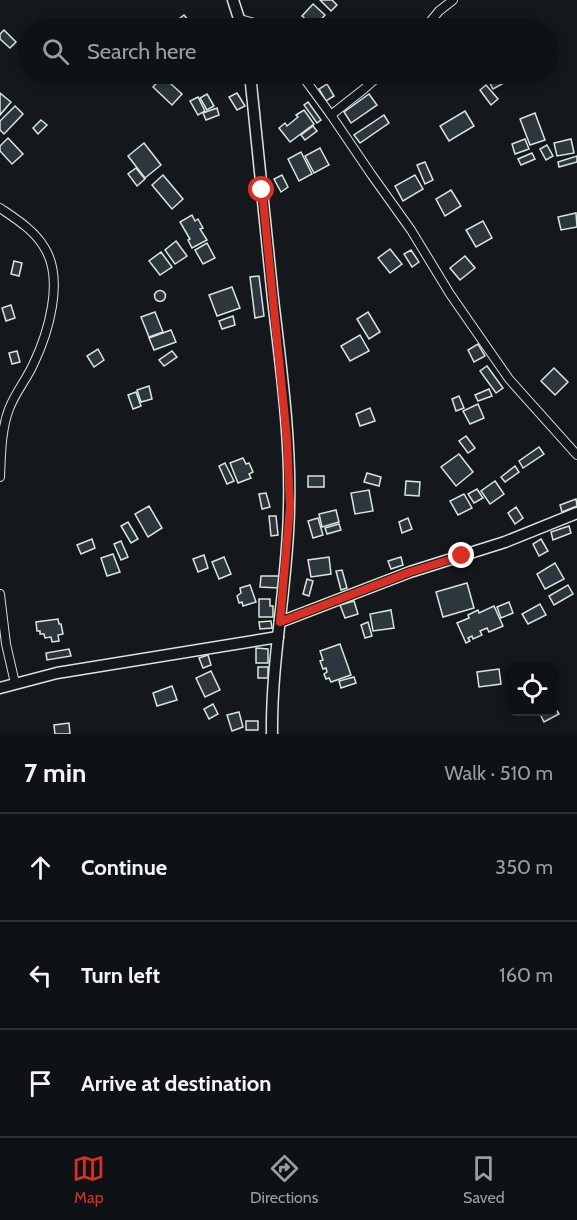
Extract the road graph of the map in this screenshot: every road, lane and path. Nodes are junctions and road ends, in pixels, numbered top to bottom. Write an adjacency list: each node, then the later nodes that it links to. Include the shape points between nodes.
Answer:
1 (233, 0): 3 (main road)
2 (453, 0): 4 (street)
3 (239, 18)
4 (433, 18)
5 (251, 84): 14 (main road, via 287,439 290,507)
6 (308, 84): 8 (street)
7 (370, 84): 8 (street)
8 (331, 115): 10 (street, via 509,379)
9 (0, 208): 11 (street, via 32,232 45,248 54,283 48,330 8,411)
10 (577, 455)
11 (0, 477)
12 (577, 513): 14 (main road)
13 (0, 594): 16 (street)
14 (280, 622): 15 (main road)
15 (278, 637): 16 (main road); 18 (main road)
16 (15, 683): 17 (main road)
17 (0, 688)
18 (272, 734)

